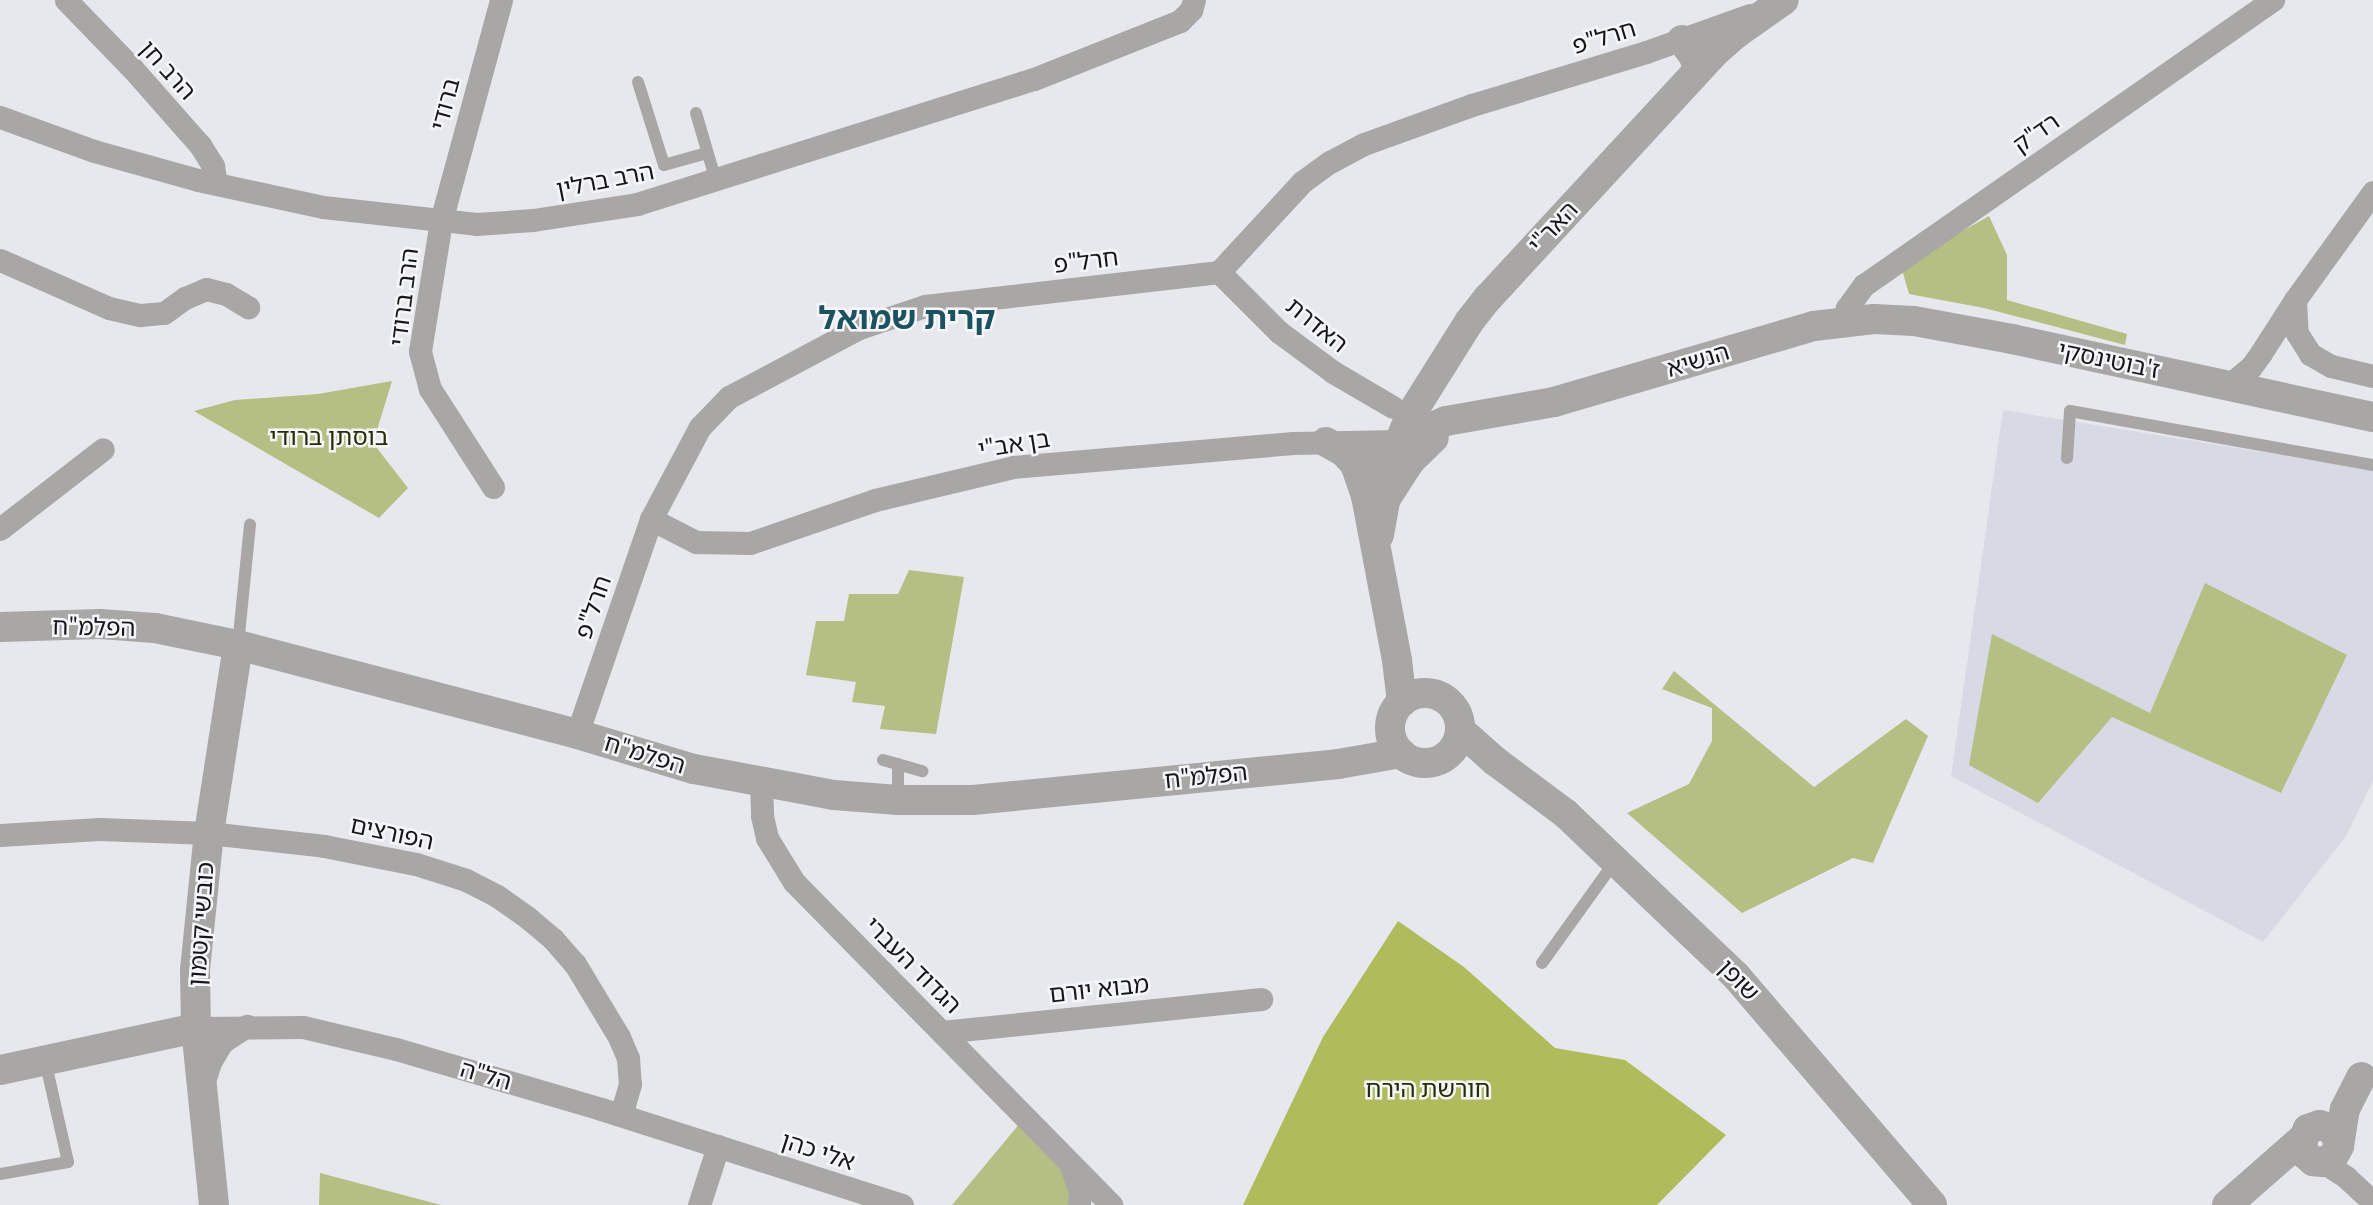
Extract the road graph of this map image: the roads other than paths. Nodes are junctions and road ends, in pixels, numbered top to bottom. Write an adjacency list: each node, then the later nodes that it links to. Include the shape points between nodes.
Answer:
1 (66, 0): 13 (street, הרב חן, via 200,145 213,166)
2 (500, 0): 15 (street, ברודי)
3 (1194, 0): 12 (street, הרב ברלין, via 1180,21 1133,42 1021,84)
4 (2273, 0): 20 (street, רד"ק, via 1864,285)
5 (1777, 4): 6 (street, חרל"פ); 7 (street, האר"י)
6 (1682, 40): 7 (street, via 1695,58); 17 (street, חרל"פ, via 1364,144 1302,183)
7 (1697, 71): 21 (street, האר"י, via 1488,298)
8 (638, 82): 11 (lane, via 664,165)
9 (696, 113): 11 (lane)
10 (0, 117): 13 (street, הרב ברלין, via 94,151)
11 (708, 153): 12 (lane)
12 (716, 181): 15 (street, הרב ברלין, via 588,213 476,224)
13 (216, 184): 15 (street, הרב ברלין, via 323,207)
14 (2373, 192): 18 (street)
15 (441, 221): 34 (street, הרב ברודי, via 419,351 430,389)
16 (0, 260): 19 (street, via 109,308 140,315 164,313 206,289)
17 (1220, 272): 25 (street, האדרת, via 1279,332 1333,372); 36 (street, חרל"פ, via 925,306 859,328 729,397 700,427)
18 (2295, 300): 22 (street, via 2297,333 2310,354 2331,366); 23 (street, via 2251,367)
19 (248, 307)
20 (1842, 321): 23 (street, ז'בוטינסקי, via 1914,321); 24 (street, הנשיא, via 1785,333)
21 (1441, 365): 26 (street, via 1448,393); 29 (street, האר"י)
22 (2373, 376)
23 (2228, 386): 27 (street, ז'בוטינסקי)
24 (1554, 402): 26 (street, הנשיא); 28 (street, הנשיא, via 1514,419)
25 (1393, 407)
26 (1488, 414): 29 (street, הנשיא, via 1438,424)
27 (2373, 417)
28 (1434, 438): 29 (street, הנשיא); 35 (street)
29 (1399, 441): 30 (street, בן אב"י); 35 (street, האר"י)
30 (1326, 442): 35 (street, via 1355,464); 36 (street, בן אב"י, via 1013,467 875,499 750,543 696,542)
31 (103, 449): 38 (street)
32 (2067, 458): 33 (lane, via 2070,411)
33 (2373, 465)
34 (493, 487)
35 (1375, 498): 39 (street, via 1377,548)
36 (651, 519): 45 (street, חרל"פ)
37 (250, 525): 41 (lane)
38 (0, 530)
39 (1389, 619): 42 (street); 43 (street)
40 (0, 627): 41 (street, הפלמ"ח, via 155,628)
41 (238, 645): 45 (street, הפלמ"ח); 53 (street, כובשי קטמון)
42 (1441, 697): 43 (street, via 1418,694); 44 (street, via 1457,713)
43 (1398, 727): 46 (street, via 1421,762); 52 (street, הפלמ"ח, via 1300,767 973,800)
44 (1460, 730): 46 (street, via 1455,746); 50 (street, שופן)
45 (577, 734): 51 (street, הפלמ"ח, via 694,769)
46 (1443, 758): 50 (street, שופן)
47 (883, 760): 48 (lane)
48 (898, 764): 49 (lane); 52 (lane)
49 (922, 771)
50 (1521, 782): 55 (street, שופן, via 1548,799)
51 (761, 783): 52 (street, הפלמ"ח); 60 (street, הגדוד העברי, via 767,838 793,882)
52 (898, 800)
53 (209, 833): 54 (street, הפורצים, via 99,829); 59 (street, כובשי קטמון, via 199,907); 65 (street, הפורצים, via 393,859 442,871 497,896 553,939 575,964 624,1046 630,1070)
54 (0, 835)
55 (1616, 860): 56 (lane); 77 (street, שופן, via 1737,976)
56 (1542, 963)
57 (1261, 999): 60 (street, מבוא יורם)
58 (250, 1026): 59 (street, הל"ה); 64 (street, via 230,1034 215,1051); 65 (street, הל"ה, via 303,1027 396,1049)
59 (196, 1028): 61 (street, הל"ה); 64 (street, כובשי קטמון)
60 (942, 1032): 68 (street, הגדוד העברי)
61 (45, 1060): 62 (street, הל"ה); 69 (lane, via 68,1162)
62 (0, 1069)
63 (2367, 1070): 66 (street)
64 (201, 1094): 72 (street, כובשי קטמון)
65 (621, 1115): 67 (street, הל"ה)
66 (2321, 1145): 70 (street); 71 (street)
67 (718, 1146): 73 (street); 74 (street, אלי כהן)
68 (1069, 1163): 75 (street, הגדוד העברי, via 1078,1183); 76 (street, הגדוד העברי)
69 (0, 1174)
70 (2234, 1199)
71 (2370, 1199)
72 (214, 1205)
73 (699, 1205)
74 (902, 1205)
75 (1079, 1205)
76 (1111, 1205)
77 (1932, 1205)

